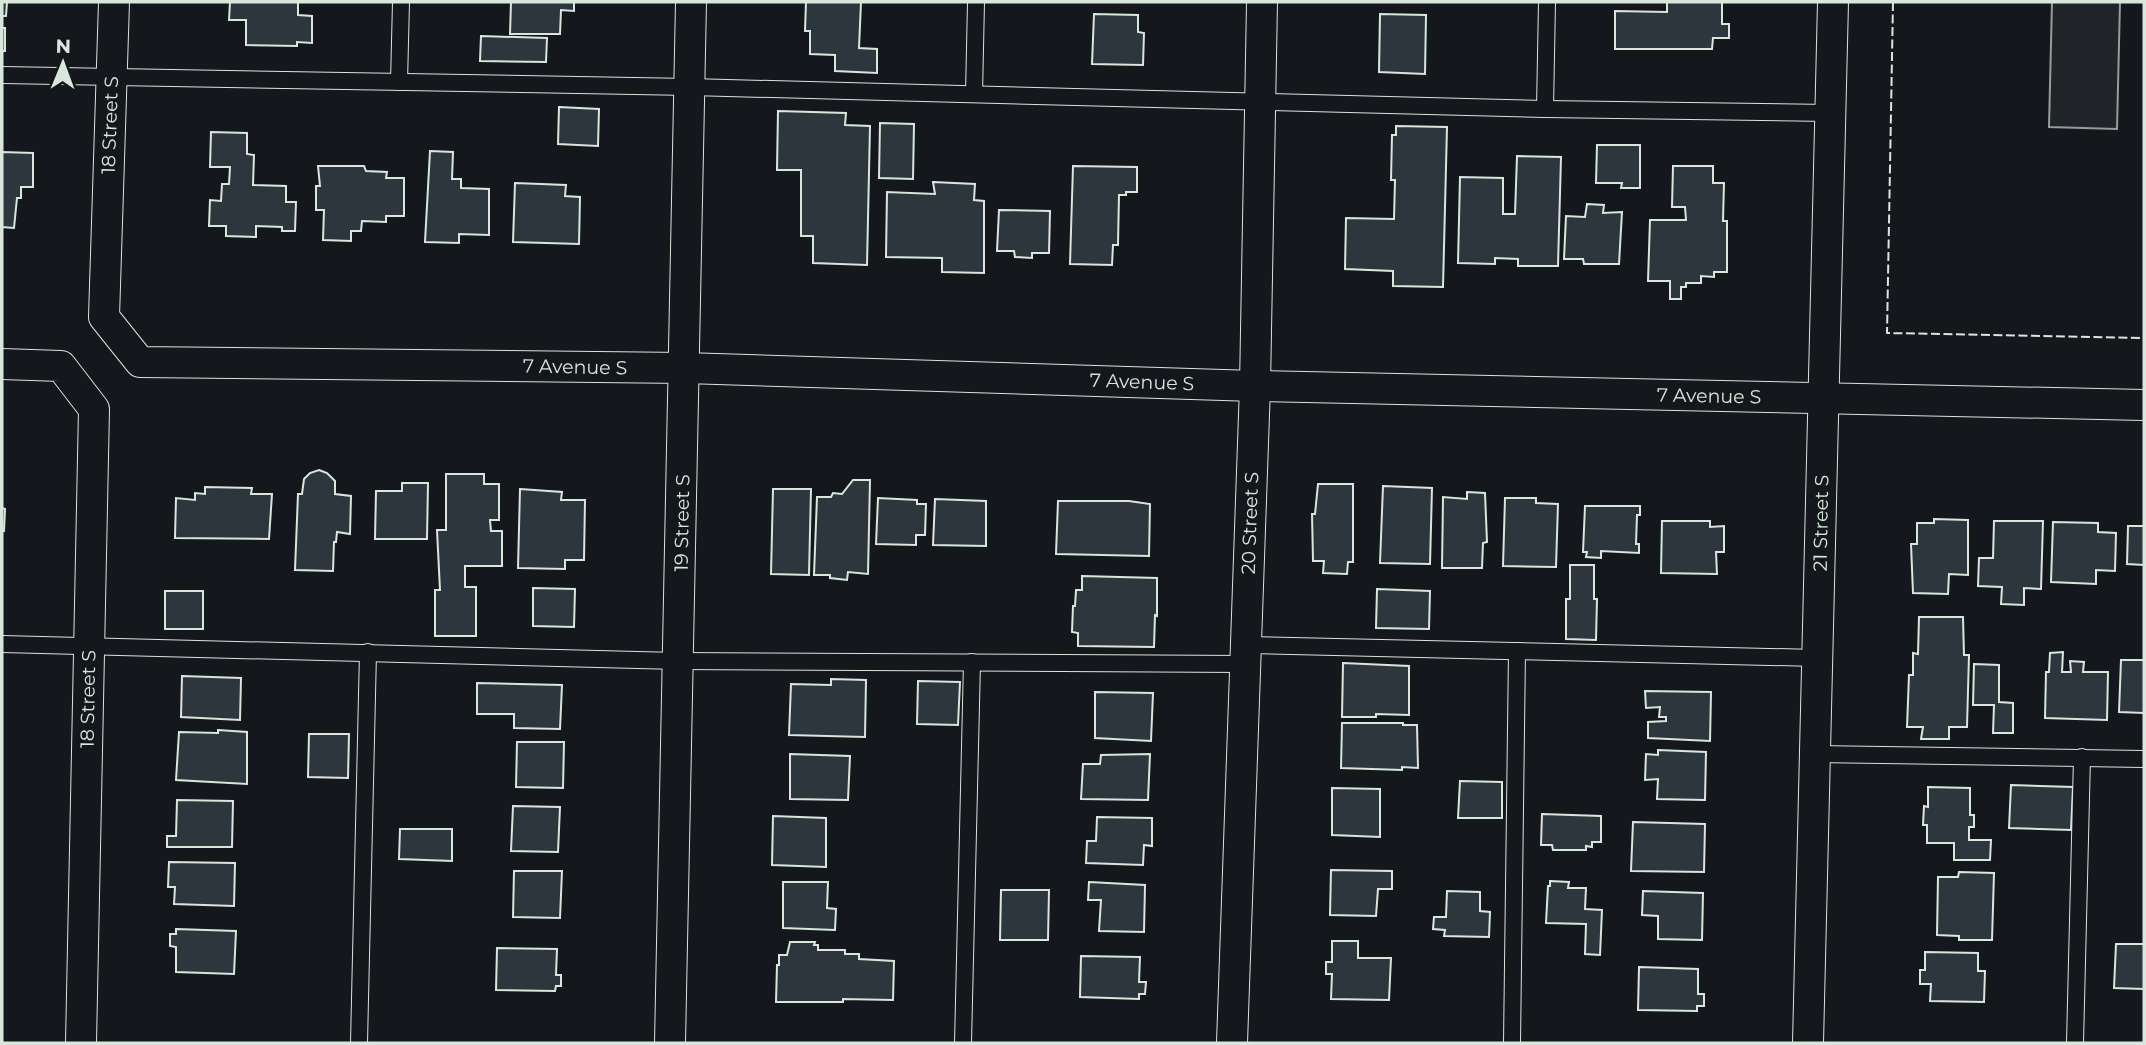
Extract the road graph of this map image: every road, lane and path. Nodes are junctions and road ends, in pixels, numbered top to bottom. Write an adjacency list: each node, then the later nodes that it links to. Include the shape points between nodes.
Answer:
1 (114, 2): 9 (street, 18 Street S)
2 (401, 2): 10 (lane)
3 (691, 2): 11 (street, 19 Street S)
4 (976, 2): 12 (lane)
5 (1262, 2): 13 (street, 20 Street S)
6 (1547, 2): 14 (lane)
7 (1833, 2): 15 (street, 21 Street S)
8 (2, 75): 9 (lane)
9 (112, 78): 10 (lane); 16 (street, 18 Street S, via 104,317)
10 (399, 82): 11 (lane)
11 (690, 86): 12 (lane); 18 (street, 19 Street S)
12 (974, 94): 13 (lane)
13 (1260, 102): 14 (lane); 19 (street, 20 Street S)
14 (1545, 109): 15 (lane)
15 (1830, 113): 20 (street, 21 Street S)
16 (140, 362): 18 (street, 7 Avenue S)
17 (2, 364): 23 (street, 18 Street S, via 61,366 94,409)
18 (685, 368): 19 (street, 7 Avenue S); 28 (street, 19 Street S)
19 (1255, 386): 20 (street, 7 Avenue S); 26 (street, 20 Street S)
20 (1824, 398): 21 (street, 7 Avenue S); 27 (street, 21 Street S)
21 (2144, 405)
22 (2, 644): 23 (lane)
23 (89, 645): 25 (lane); 33 (street, 18 Street S)
24 (1517, 651): 26 (lane); 27 (lane); 38 (lane)
25 (368, 652): 28 (lane); 34 (lane)
26 (1245, 654): 29 (lane); 37 (street, 20 Street S)
27 (1817, 658): 30 (street, 21 Street S)
28 (678, 661): 29 (lane); 35 (street, 19 Street S)
29 (972, 662): 36 (lane)
30 (1815, 754): 31 (lane); 39 (street, 21 Street S)
31 (2082, 757): 32 (lane); 40 (lane)
32 (2144, 759)
33 (81, 1043)
34 (359, 1043)
35 (670, 1043)
36 (963, 1043)
37 (1232, 1043)
38 (1512, 1043)
39 (1808, 1043)
40 (2075, 1043)

